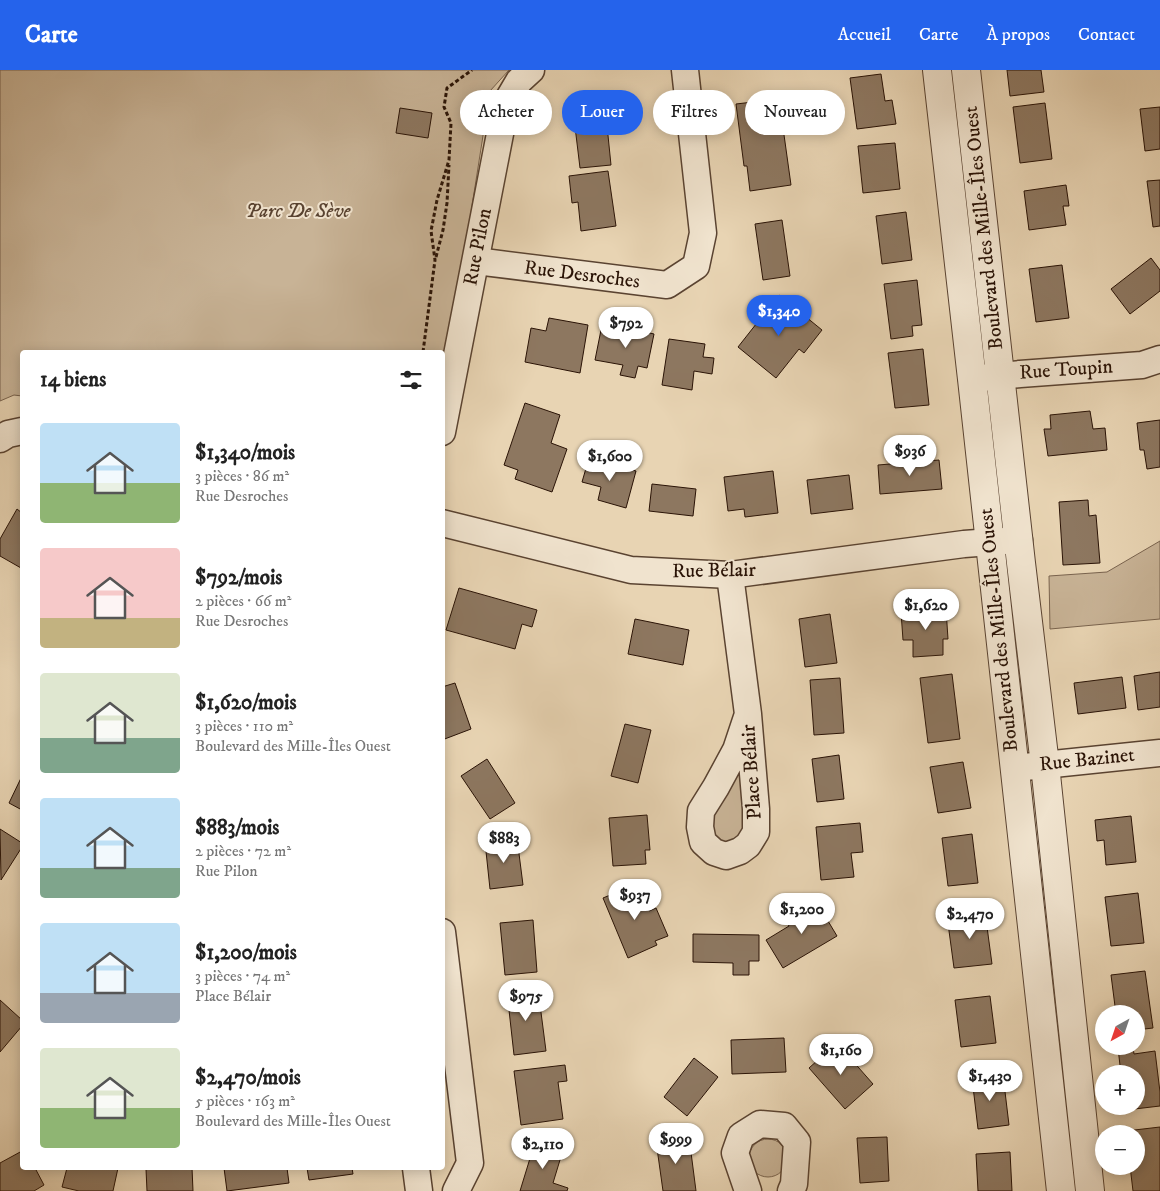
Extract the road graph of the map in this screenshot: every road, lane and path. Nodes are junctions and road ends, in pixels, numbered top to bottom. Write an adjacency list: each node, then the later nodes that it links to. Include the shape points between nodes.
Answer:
1 (472, 70): 6 (path, via 447,88 444,107 451,123)
2 (531, 70): 8 (street, Rue Pilon, via 519,81 506,103)
3 (685, 70): 8 (street, Rue Desroches, via 703,233 696,266 667,285)
4 (937, 70): 12 (street, Boulevard des Mille-Îles Ouest)
5 (966, 70): 11 (street, Boulevard des Mille-Îles Ouest)
6 (449, 160): 7 (path, via 448,203); 7 (path, via 436,200 431,231)
7 (435, 260): 9 (path)
8 (476, 261): 13 (street, Rue Pilon)
9 (423, 350)
10 (1160, 359): 11 (street, Rue Toupin, via 1142,364)
11 (1000, 376): 12 (street, Rue Toupin); 17 (street, Boulevard des Mille-Îles Ouest)
12 (972, 379): 18 (street, Boulevard des Mille-Îles Ouest)
13 (445, 417)
14 (20, 431): 15 (street)
15 (0, 439)
16 (445, 524): 19 (street, Rue Bélair, via 630,570)
17 (1019, 540): 18 (street, Rue Bélair); 22 (street, Boulevard des Mille-Îles Ouest)
18 (990, 542): 19 (street, Rue Bélair); 23 (street, Boulevard des Mille-Îles Ouest)
19 (730, 575): 20 (street, Place Bélair)
20 (748, 714)
21 (1160, 753): 22 (street, Rue Bazinet)
22 (1045, 765): 23 (street, Rue Bazinet); 31 (street, Boulevard des Mille-Îles Ouest)
23 (1015, 768): 30 (street, Boulevard des Mille-Îles Ouest)
24 (445, 957): 27 (street, via 470,1163)
25 (416, 1170): 26 (street)
26 (419, 1191)
27 (456, 1191)
28 (748, 1191): 29 (street, via 735,1153 741,1136 760,1124 784,1126 797,1142)
29 (791, 1191)
30 (1061, 1191)
31 (1090, 1191)

